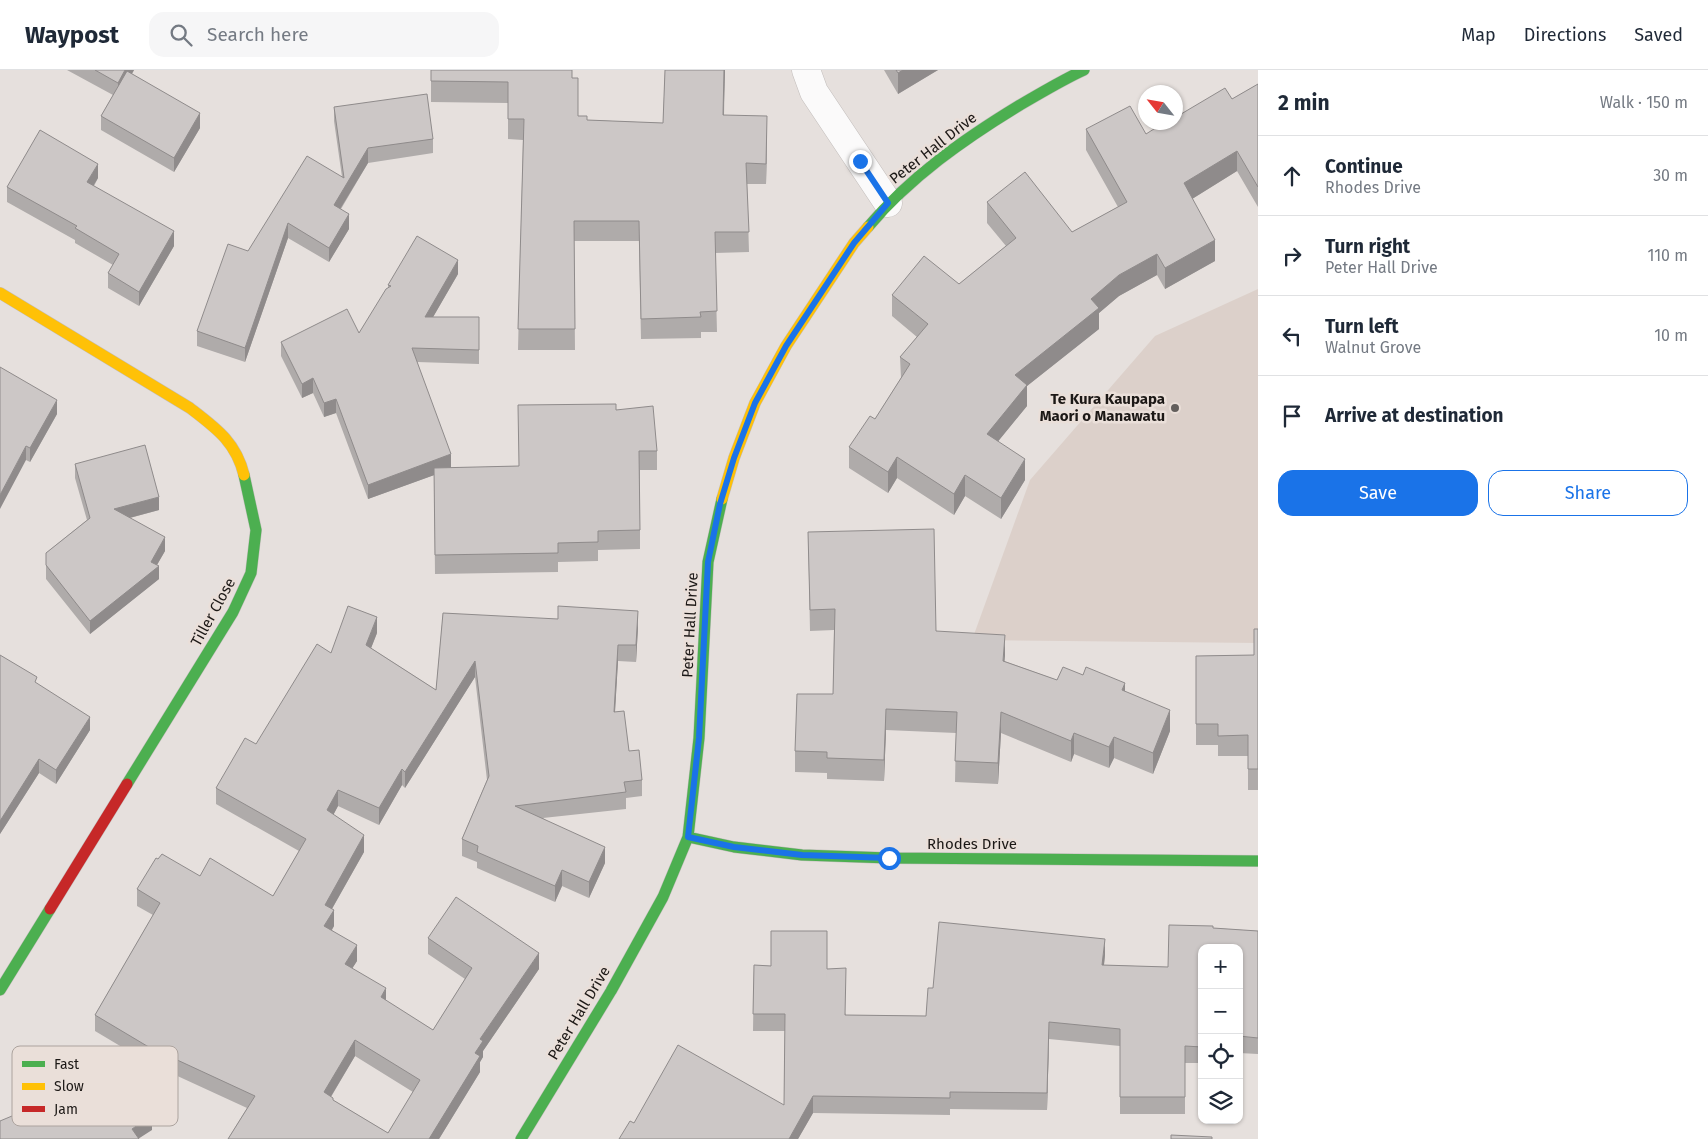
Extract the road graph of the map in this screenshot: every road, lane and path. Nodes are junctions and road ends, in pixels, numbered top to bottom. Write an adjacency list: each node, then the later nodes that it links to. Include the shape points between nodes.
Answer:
1 (806, 70): 3 (street, via 814,92)
2 (1084, 70): 3 (street, Peter Hall Drive, via 987,125 924,171)
3 (888, 203): 5 (street, Peter Hall Drive, via 854,243 786,346 755,403 734,458 708,562 699,738)
4 (0, 293): 7 (street, Tiller Close, via 190,408 219,430 240,459 256,530 251,573 233,612)
5 (688, 837): 6 (street, Rhodes Drive, via 734,847 802,855); 8 (street, Peter Hall Drive, via 663,897 611,991)
6 (1258, 861)
7 (0, 990)
8 (521, 1139)

